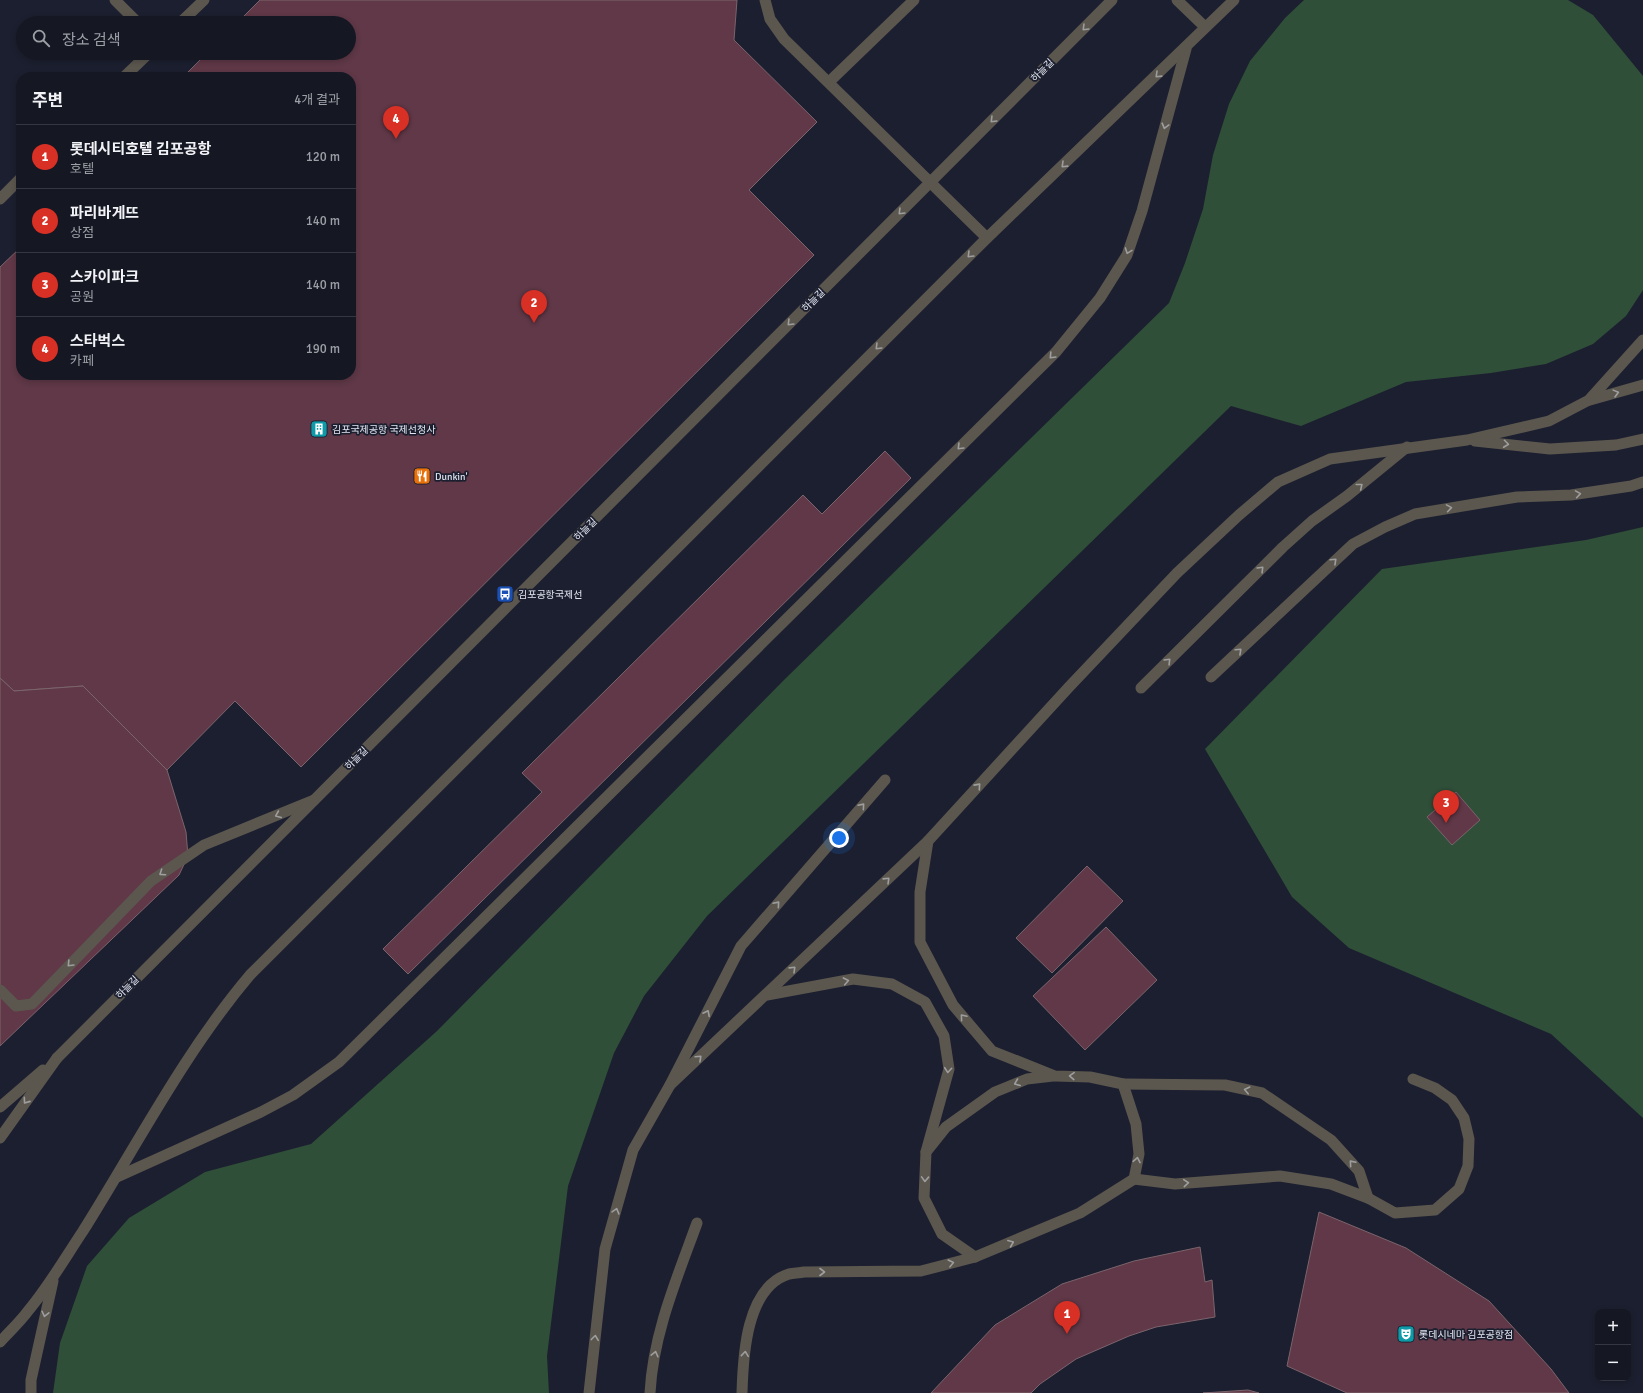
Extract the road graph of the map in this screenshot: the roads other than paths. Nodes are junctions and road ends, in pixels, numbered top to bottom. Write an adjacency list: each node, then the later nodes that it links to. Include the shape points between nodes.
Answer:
1 (115, 0): 8 (lane)
2 (204, 0): 9 (lane)
3 (765, 0): 14 (lane, via 770,19 784,39)
4 (914, 0): 14 (lane)
5 (1112, 0): 28 (lane, 하늘길, one-way to 28, bridge)
6 (1177, 0): 10 (lane)
7 (1234, 0): 10 (lane)
8 (131, 16)
9 (187, 16)
10 (1205, 28): 11 (lane)
11 (1186, 48): 17 (lane, one-way to 17); 40 (lane, one-way to 40, via 1142,211 1127,255 1100,298 1056,352 339,1062 293,1095 274,1105)
12 (142, 60): 13 (lane)
13 (129, 72)
14 (829, 82): 17 (lane)
15 (16, 183): 16 (lane)
16 (0, 199)
17 (987, 238): 40 (lane, one-way to 40, via 250,975 195,1046)
18 (1643, 340): 20 (lane)
19 (1643, 385): 20 (lane, one-way to 19)
20 (1589, 400): 22 (lane, via 1550,420)
21 (1643, 439): 22 (lane, one-way to 21, via 1550,449 1616,444)
22 (1467, 440): 23 (lane)
23 (1407, 448): 26 (lane, one-way to 23, via 1283,548 1312,522); 29 (lane, one-way to 23, via 1177,573 1278,482 1330,459)
24 (1643, 482): 25 (lane, one-way to 24, via 1353,544 1385,527 1415,514 1518,497 1571,495)
25 (1211, 677)
26 (1141, 688)
27 (885, 780): 36 (lane, one-way to 27, via 741,946)
28 (314, 800): 30 (lane, one-way to 30, via 204,845 151,881 32,1004 16,1006); 32 (lane, 하늘길, bridge)
29 (928, 841): 31 (lane, one-way to 29); 33 (lane, one-way to 29, via 992,1051 953,1005 920,942 920,892)
30 (0, 990)
31 (766, 995): 36 (lane, one-way to 31); 39 (lane, one-way to 39, via 853,979 892,984 925,1002 944,1036 950,1069)
32 (56, 1058): 37 (lane); 38 (lane, one-way to 38)
33 (1055, 1076): 35 (lane, one-way to 33, via 1090,1077); 39 (lane, one-way to 39, via 1027,1079 995,1092 946,1127)
34 (1413, 1079): 42 (lane, via 1435,1088 1452,1100 1464,1118 1469,1140 1468,1166 1459,1190 1435,1210 1395,1214)
35 (1123, 1084): 41 (lane, one-way to 35, via 1139,1154 1136,1124); 42 (lane, one-way to 35, via 1359,1171 1331,1140 1262,1093 1225,1085)
36 (670, 1085): 47 (lane, one-way to 36, via 605,1249 634,1150)
37 (0, 1107)
38 (0, 1138)
39 (926, 1152): 44 (lane, one-way to 44, via 924,1198 942,1234)
40 (117, 1177): 45 (lane)
41 (1134, 1179): 42 (lane, one-way to 42, via 1175,1184 1280,1176 1331,1184); 44 (lane, one-way to 41, via 1080,1214)
42 (1368, 1198)
43 (697, 1223): 51 (lane, one-way to 43, via 651,1369 667,1306)
44 (975, 1257): 52 (lane, one-way to 44, via 747,1338 753,1311 774,1282 788,1274 804,1272 921,1271)
45 (54, 1276): 46 (lane, via 28,1311); 48 (lane, one-way to 48, via 31,1380)
46 (0, 1342)
47 (590, 1377): 49 (lane); 50 (lane)
48 (31, 1393)
49 (589, 1393)
50 (593, 1393)
51 (650, 1393)
52 (742, 1393)

